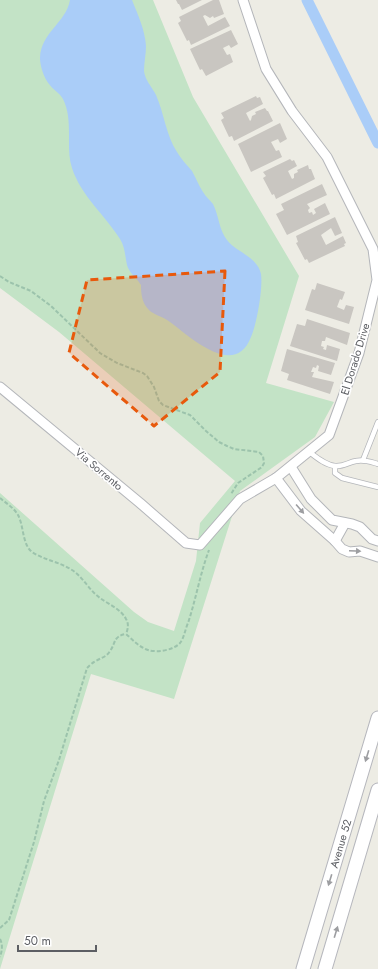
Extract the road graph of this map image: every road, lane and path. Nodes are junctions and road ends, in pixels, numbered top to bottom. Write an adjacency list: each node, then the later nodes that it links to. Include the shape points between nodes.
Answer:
1 (243, 0): 5 (street, El Dorado Drive, via 266,69 292,111 327,157 373,249 377,280 359,353 329,435)
2 (0, 276): 13 (path, via 31,291 51,306 100,353 147,376 163,405 195,418 206,431 227,446 259,452 263,456 262,467 238,483)
3 (0, 387): 17 (street, Via Sorrento, via 186,543)
4 (378, 422): 6 (lane)
5 (308, 452): 8 (lane, via 322,462); 9 (street, El Dorado Drive)
6 (363, 460): 7 (lane); 8 (lane)
7 (378, 464)
8 (335, 466): 11 (lane, via 335,473 342,478)
9 (291, 467): 10 (street, El Dorado Drive); 14 (street, via 311,499 332,520)
10 (276, 478): 15 (street, one-way to 15, via 301,511); 17 (street, El Dorado Drive, via 240,500)
11 (378, 488)
12 (0, 498): 20 (path, via 13,508 18,516 26,544 30,549 75,572 99,598 121,612 126,618)
13 (228, 500)
14 (345, 523): 15 (street); 16 (street, via 360,527)
15 (335, 541): 19 (street, one-way to 19, via 349,552 360,551)
16 (378, 542)
17 (200, 546)
18 (209, 550): 20 (path, via 192,611 179,644 172,648 149,651)
19 (378, 557)
20 (126, 634): 25 (path, via 118,637 110,652 87,668 9,920)
21 (378, 718): 22 (main road, Avenue 52, one-way to 22)
22 (362, 772): 24 (main road, via 363,800 347,856); 28 (main road, Avenue 52, one-way to 28)
23 (378, 790): 24 (main road, Avenue 52)
24 (356, 863): 29 (main road, Avenue 52, one-way to 24)
25 (0, 928)
26 (0, 939): 27 (path)
27 (0, 957)
28 (303, 969)
29 (324, 969)

